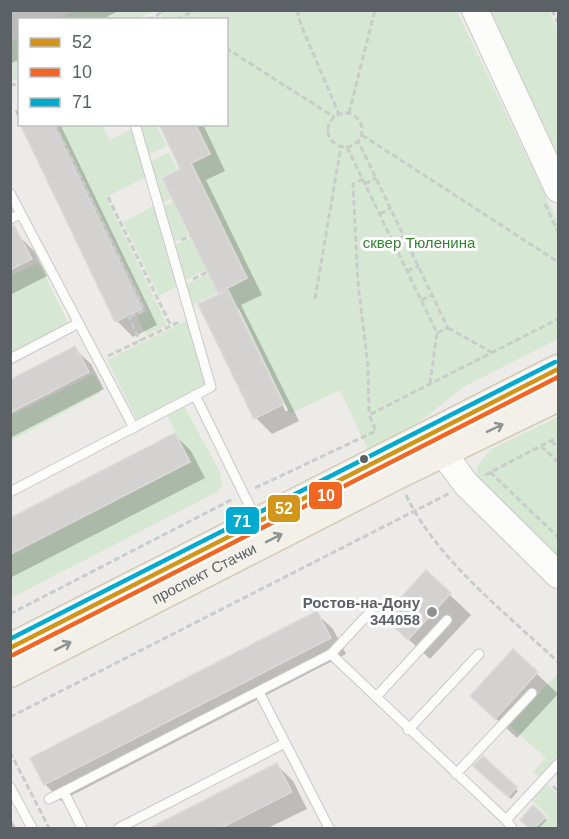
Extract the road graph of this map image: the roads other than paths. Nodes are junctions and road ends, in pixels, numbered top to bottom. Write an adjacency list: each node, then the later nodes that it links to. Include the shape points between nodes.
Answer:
1 (475, 10): 3 (main road)
2 (136, 126): 10 (lane, via 211,387)
3 (558, 189)
4 (10, 193): 5 (lane)
5 (21, 214): 6 (lane); 7 (lane)
6 (10, 219)
7 (79, 324): 8 (lane); 13 (lane)
8 (10, 359)
9 (558, 369): 12 (main road, проспект Стачки)
10 (195, 395): 13 (lane); 17 (lane)
11 (558, 397): 14 (main road, проспект Стачки, one-way to 11)
12 (449, 423): 14 (main road); 15 (main road, проспект Стачки)
13 (134, 428): 16 (lane)
14 (442, 453): 15 (main road, проспект Стачки); 18 (main road, via 466,484)
15 (392, 466): 17 (main road, проспект Стачки); 24 (main road, проспект Стачки, one-way to 15)
16 (10, 492)
17 (257, 522): 21 (main road, проспект Стачки)
18 (558, 575)
19 (371, 611): 22 (lane)
20 (447, 620): 27 (lane)
21 (10, 648)
22 (331, 654): 25 (lane); 27 (lane)
23 (478, 654): 28 (lane)
24 (10, 673)
25 (259, 692): 29 (lane); 33 (lane)
26 (532, 693): 31 (lane)
27 (376, 697): 28 (lane)
28 (408, 730): 31 (lane)
29 (285, 743): 38 (lane); 39 (lane)
30 (558, 764): 35 (lane)
31 (456, 774): 35 (lane)
32 (10, 787): 36 (lane)
33 (64, 792): 34 (lane); 37 (lane)
34 (50, 799)
35 (509, 824)
36 (32, 828)
37 (82, 828)
38 (119, 828)
39 (329, 828)

